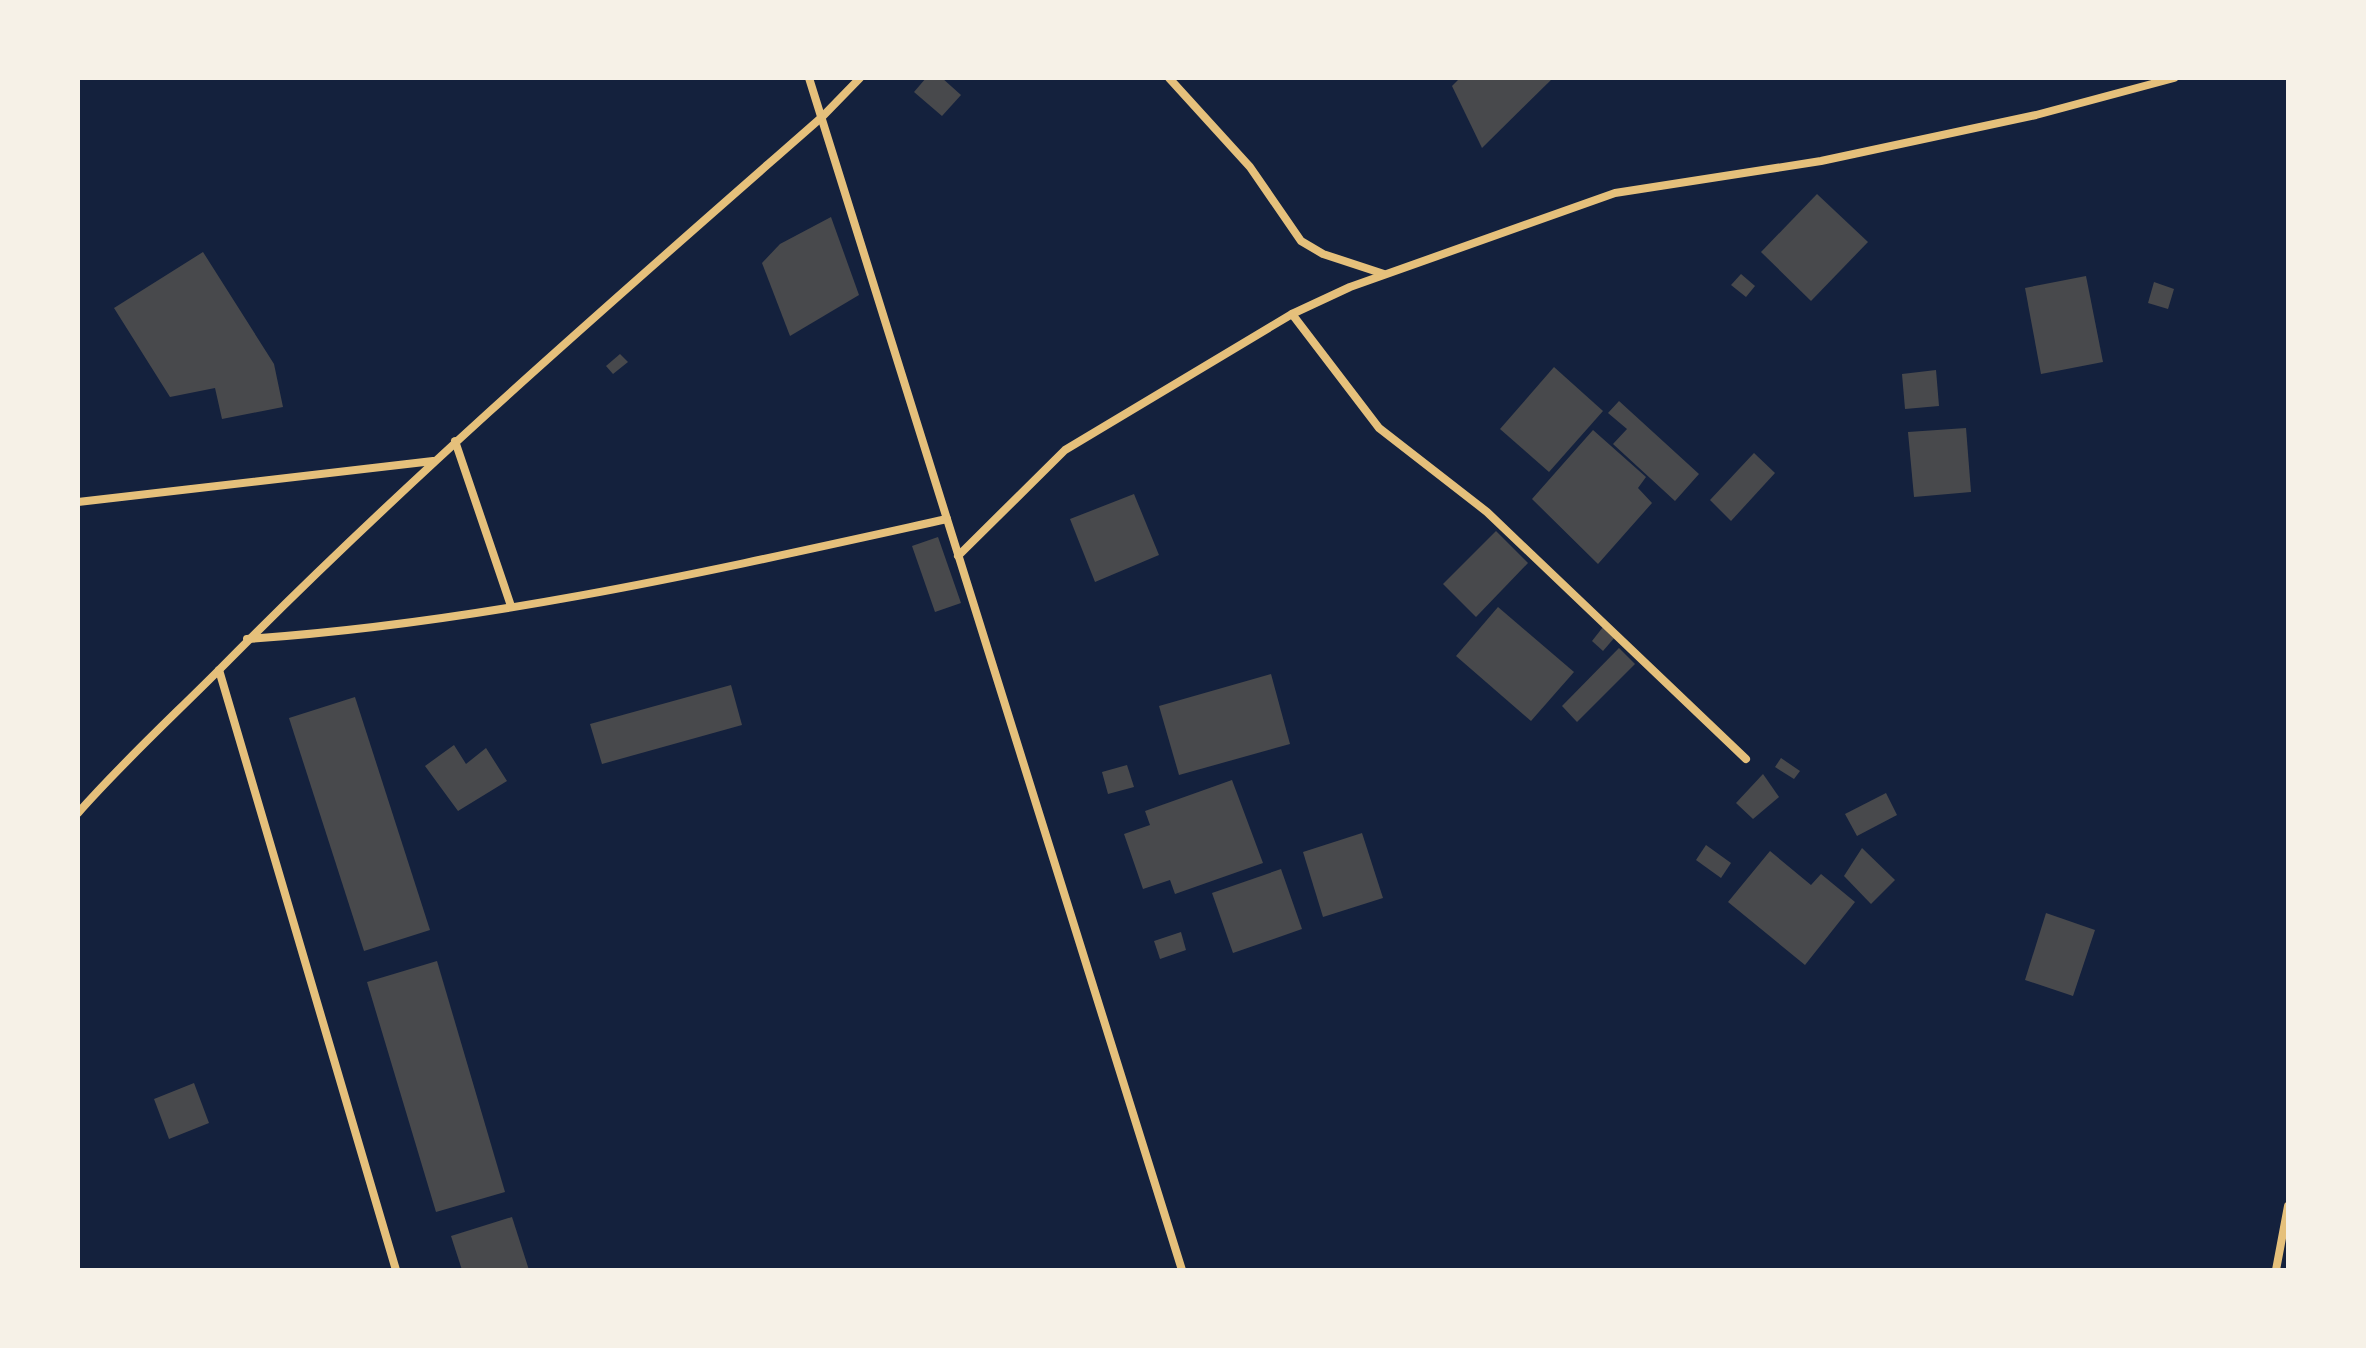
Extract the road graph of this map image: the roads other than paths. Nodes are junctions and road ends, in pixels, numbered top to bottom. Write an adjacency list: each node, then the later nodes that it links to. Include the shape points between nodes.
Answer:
1 (809, 78): 5 (street)
2 (860, 78): 5 (street)
3 (1169, 78): 6 (street, via 1250,167 1301,241)
4 (2174, 78): 6 (street, via 2036,115 1821,161 1615,193)
5 (822, 117): 8 (street); 11 (street)
6 (1385, 275): 7 (street)
7 (1292, 314): 12 (street, via 1065,450); 16 (street, via 1379,428 1487,512)
8 (455, 441): 9 (street); 13 (street)
9 (433, 461): 10 (street); 14 (street)
10 (78, 502)
11 (947, 519): 12 (street); 13 (street, via 630,588)
12 (958, 556): 20 (street)
13 (511, 606): 14 (street, via 355,632)
14 (247, 639): 15 (street)
15 (219, 670): 17 (street); 19 (street)
16 (1746, 759)
17 (78, 813)
18 (2288, 1206): 21 (street)
19 (396, 1270)
20 (1182, 1270)
21 (2276, 1270)

